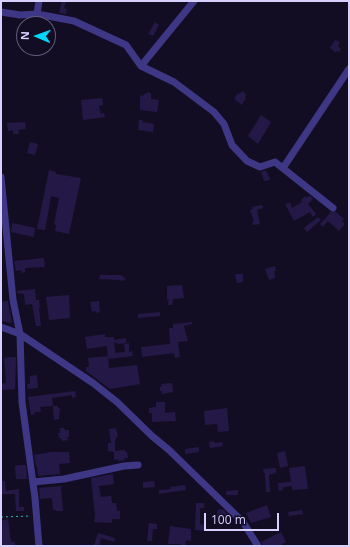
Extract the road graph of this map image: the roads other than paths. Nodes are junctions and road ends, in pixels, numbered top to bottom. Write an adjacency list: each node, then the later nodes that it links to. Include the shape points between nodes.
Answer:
1 (39, 1): 4 (street)
2 (194, 1): 5 (street)
3 (1, 12): 4 (street)
4 (37, 14): 5 (street, via 74,21 126,46)
5 (141, 66): 7 (street, via 174,82 214,112 224,124 232,145 247,161 260,167 275,162)
6 (349, 69): 7 (street)
7 (283, 168): 9 (street)
8 (1, 177): 11 (street, via 13,300)
9 (333, 208)
10 (1, 327): 11 (street)
11 (20, 334): 13 (street, via 22,402); 15 (street, via 92,382 117,402 243,522)
12 (138, 465): 13 (street)
13 (33, 482): 14 (street)
14 (39, 546)
15 (258, 546)

